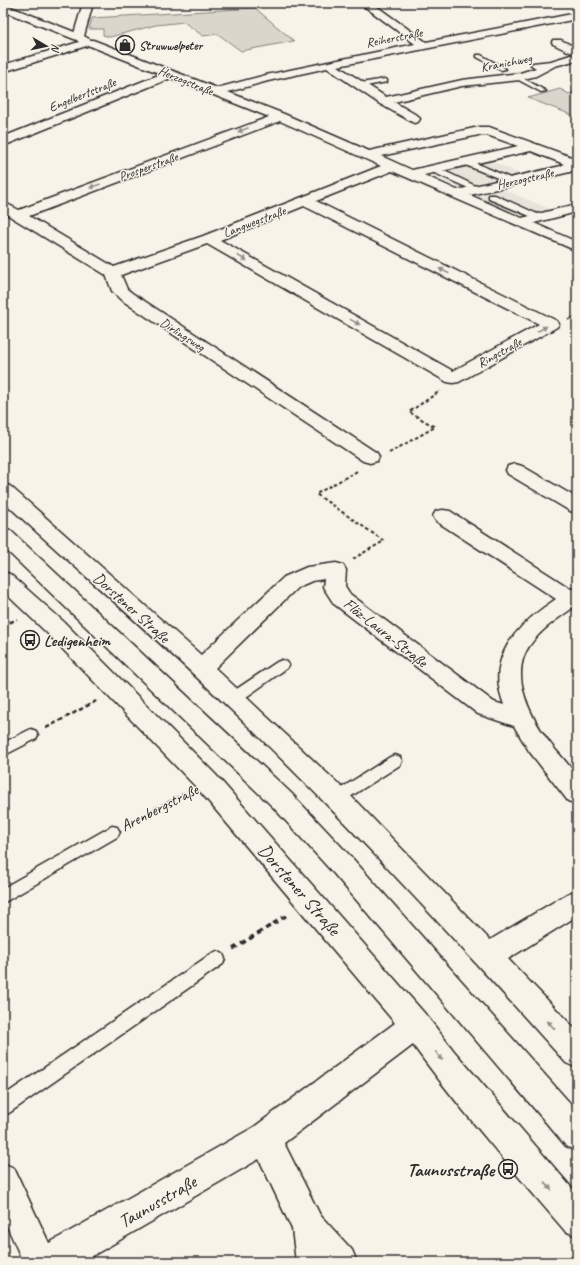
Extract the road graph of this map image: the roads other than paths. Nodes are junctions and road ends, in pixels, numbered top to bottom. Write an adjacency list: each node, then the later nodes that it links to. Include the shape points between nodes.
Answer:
1 (88, 3): 5 (street)
2 (365, 3): 7 (street)
3 (3, 7): 5 (street, Herzogstraße)
4 (577, 16): 7 (street, Reiherstraße)
5 (84, 39): 13 (street); 15 (street, Herzogstraße)
6 (557, 42): 8 (street)
7 (424, 46): 12 (street, Reiherstraße)
8 (577, 52)
9 (479, 56): 14 (lane)
10 (577, 57): 11 (street, Kranichweg)
11 (551, 64): 14 (street, Kranichweg); 16 (street, Kranichweg)
12 (329, 65): 19 (street); 21 (street, Reiherstraße)
13 (3, 69)
14 (503, 69): 18 (street, Kranichweg)
15 (172, 74): 21 (street, Herzogstraße); 25 (street, Engelbertstraße)
16 (517, 77): 18 (street, Kranichweg); 20 (lane)
17 (385, 81): 19 (lane)
18 (464, 83): 22 (street, Kranichweg)
19 (361, 86): 22 (street)
20 (543, 91)
21 (217, 92): 23 (street, Herzogstraße)
22 (384, 101): 24 (street)
23 (280, 117): 27 (street, Herzogstraße); 40 (street, Prosperstraße, one-way to 40)
24 (414, 119)
25 (3, 142)
26 (532, 147): 27 (street, Herzogstraße, via 496,132 484,131); 28 (street, Herzogstraße); 29 (street, Herzogstraße)
27 (369, 155): 30 (street, Herzogstraße)
28 (466, 162): 31 (street, Herzogstraße); 33 (lane)
29 (575, 165): 33 (street, Herzogstraße)
30 (393, 166): 32 (street, Herzogstraße); 37 (street, Langwegstraße)
31 (433, 169): 32 (street, Herzogstraße); 34 (lane)
32 (411, 174): 35 (street, Herzogstraße)
33 (513, 181): 34 (street, Herzogstraße)
34 (478, 189): 35 (street, Herzogstraße)
35 (456, 194): 42 (street, Herzogstraße)
36 (492, 197): 41 (lane)
37 (304, 201): 43 (street, Langwegstraße); 43 (street, Ringstraße, one-way to 37, via 453,378 551,324)
38 (3, 206): 40 (street)
39 (577, 208): 41 (street)
40 (17, 214): 45 (street)
41 (540, 217): 42 (street)
42 (521, 222): 44 (street, Herzogstraße)
43 (208, 239): 45 (street, Langwegstraße)
44 (576, 247)
45 (113, 273): 46 (street, Dirlingsweg, via 120,291 126,296)
46 (370, 457)
47 (515, 470): 49 (street)
48 (3, 490): 55 (street, Dorstener Straße)
49 (577, 507)
50 (443, 516): 53 (street)
51 (3, 535): 71 (street, via 292,811)
52 (3, 579): 68 (street, Dorstener Straße, via 55,627 207,782)
53 (574, 597): 57 (street, via 535,626 513,656 510,687)
54 (282, 665): 56 (lane)
55 (201, 668): 56 (street, Dorstener Straße); 57 (street, Flöz-Laura-Straße, via 291,582 307,574 336,570 334,587 342,599 486,708)
56 (234, 698): 62 (street, Dorstener Straße)
57 (520, 719): 61 (street)
58 (31, 735): 59 (lane)
59 (3, 750)
60 (395, 761): 62 (lane)
61 (577, 794)
62 (337, 798): 66 (street, Dorstener Straße)
63 (112, 832): 64 (lane)
64 (3, 896)
65 (577, 902): 66 (street)
66 (488, 956): 69 (street, Dorstener Straße, one-way to 66)
67 (217, 959): 70 (lane)
68 (416, 1025): 72 (street, Taunusstraße); 74 (street, Dorstener Straße, one-way to 74, via 478,1103)
69 (577, 1053)
70 (3, 1107)
71 (577, 1135)
72 (265, 1138): 75 (street); 77 (street, Taunusstraße)
73 (3, 1179): 76 (street)
74 (577, 1219)
75 (308, 1227): 78 (street); 79 (street)
76 (40, 1262)
77 (49, 1262)
78 (313, 1262)
79 (340, 1262)

